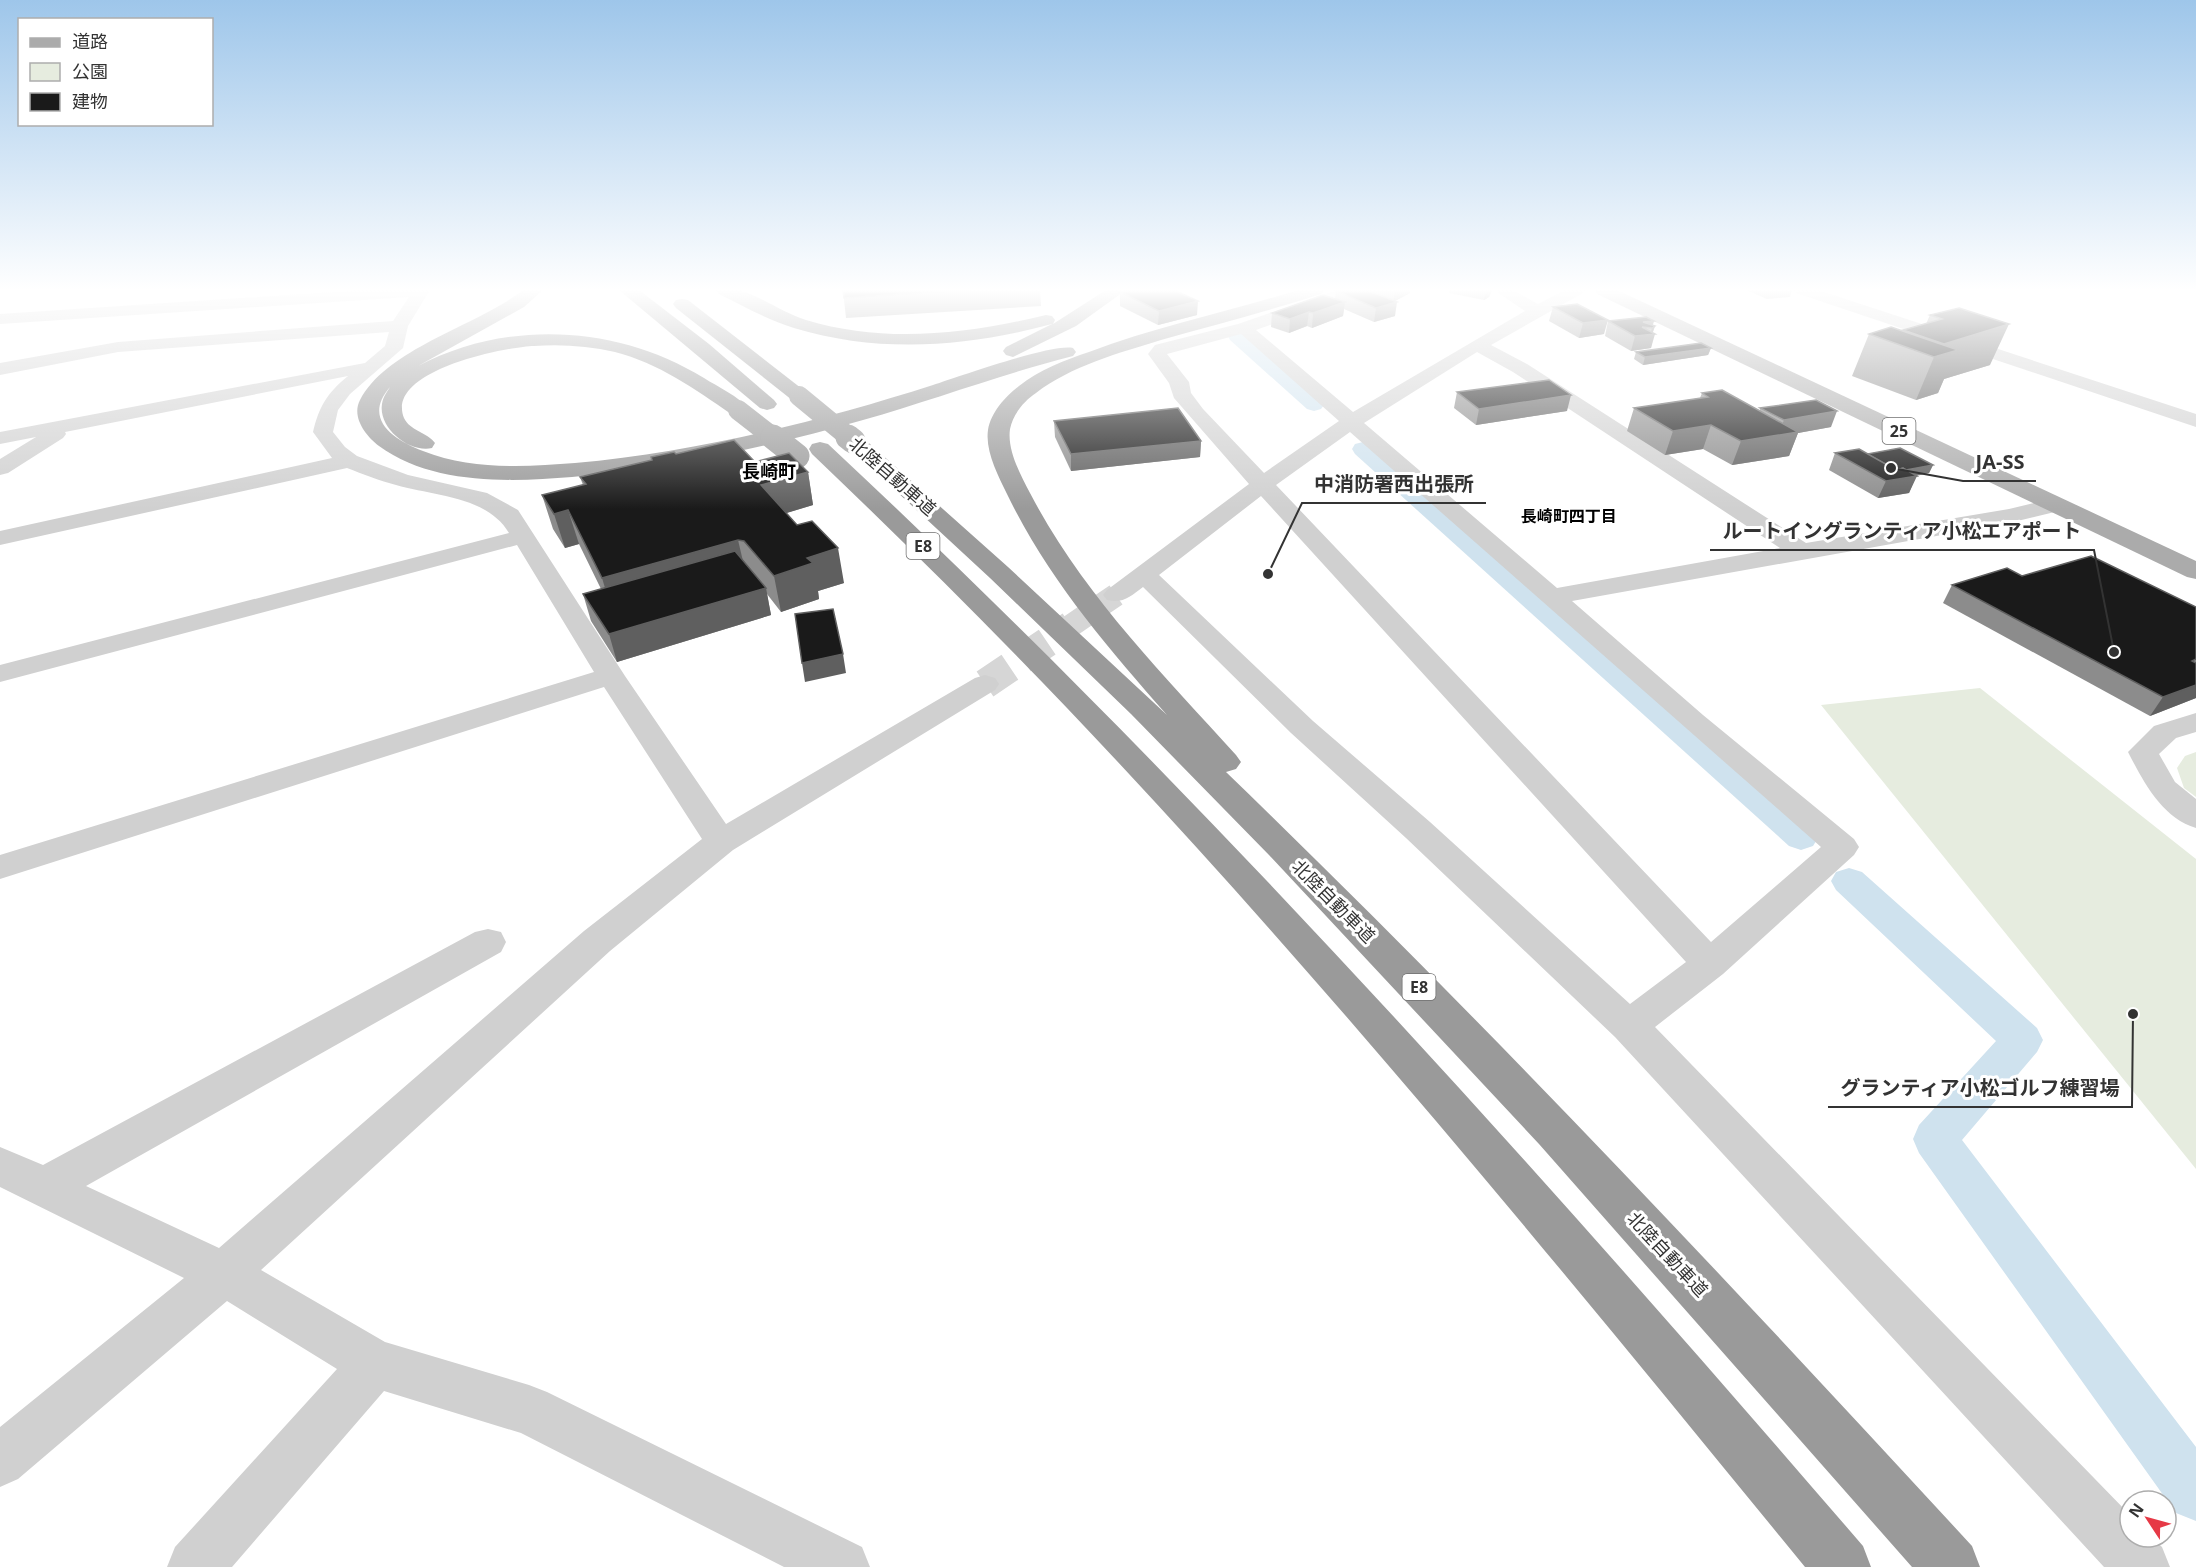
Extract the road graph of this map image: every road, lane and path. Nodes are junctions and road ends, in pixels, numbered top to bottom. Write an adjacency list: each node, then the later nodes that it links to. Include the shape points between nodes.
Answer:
1 (32, 363): 20 (street)
2 (374, 363): 19 (street)
3 (409, 363): 9 (highway, via 371,398 366,412 371,426 398,449 422,459 492,472 640,462 809,427)
4 (438, 363): 26 (highway, bridge, via 400,388 391,412 406,434 443,451 468,457 565,461 663,450)
5 (664, 363): 27 (highway, bridge, via 738,410)
6 (720, 363): 30 (highway, 北陸自動車道 / E8)
7 (757, 363): 30 (highway, 北陸自動車道 / E8, bridge, via 799,396)
8 (980, 363): 25 (highway, bridge, via 942,379)
9 (1026, 363)
10 (1080, 363): 56 (highway, via 1025,390 1003,417 999,432 1008,474 1023,506 1068,578 1247,788 1598,1157)
11 (1149, 363): 21 (street)
12 (1164, 363): 21 (street, via 1179,382)
13 (1280, 363): 24 (street)
14 (1451, 363): 24 (street)
15 (1511, 363): 37 (street)
16 (1757, 363): 34 (main road, 25)
17 (1787, 363): 38 (main road, 25)
18 (2022, 363): 22 (street)
19 (368, 368): 23 (street); 31 (street, via 328,410 323,432)
20 (0, 369)
21 (1181, 394): 33 (street)
22 (2196, 421)
23 (74, 423): 29 (street); 32 (street)
24 (1351, 423): 33 (street); 42 (street)
25 (773, 426)
26 (773, 426)
27 (773, 426)
28 (773, 426): 30 (highway, bridge)
29 (0, 438)
30 (823, 449): 56 (highway, 北陸自動車道 / E8, via 1055,623 1425,993); 61 (highway, via 941,581 1024,645 1177,805 1369,1016 1699,1395)
31 (349, 461): 35 (street, via 401,480 479,498 510,515); 36 (street)
32 (0, 468)
33 (1262, 485): 40 (street); 51 (street)
34 (2055, 505): 37 (street); 39 (main road, 25)
35 (524, 536): 43 (street); 44 (street)
36 (0, 538)
37 (1802, 551): 42 (street)
38 (2196, 553)
39 (2196, 571)
40 (1144, 574): 41 (street); 52 (street, via 1302,727)
41 (1116, 595)
42 (1552, 597): 51 (street, via 1842,847)
43 (0, 674)
44 (610, 676): 48 (street); 49 (street)
45 (985, 684): 48 (street)
46 (2196, 722): 47 (street, via 2165,732 2143,752 2163,788)
47 (2196, 817)
48 (721, 842): 55 (street, via 597,941)
49 (0, 867)
50 (488, 942): 54 (street)
51 (1710, 964): 52 (street)
52 (1629, 1026): 63 (street)
53 (0, 1166): 54 (street)
54 (44, 1187): 55 (street)
55 (224, 1274): 57 (street); 58 (street)
56 (1762, 1356): 62 (highway, 北陸自動車道 / E8)
57 (375, 1364): 59 (street); 60 (street, via 529,1410)
58 (0, 1461)
59 (195, 1567)
60 (842, 1567)
61 (1842, 1567)
62 (1951, 1567)
63 (2142, 1567)

